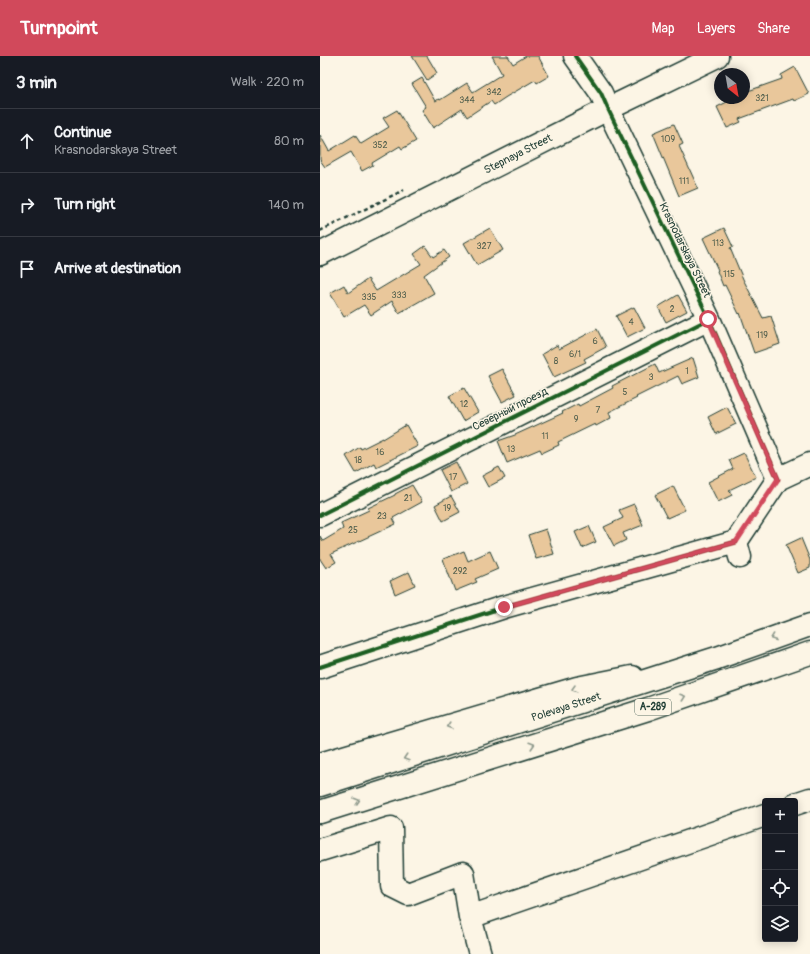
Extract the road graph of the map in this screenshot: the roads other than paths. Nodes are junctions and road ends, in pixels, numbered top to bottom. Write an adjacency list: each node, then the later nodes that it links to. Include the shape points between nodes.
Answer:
1 (575, 56): 3 (main road, Krasnodarskaya Street, via 602,93)
2 (717, 56): 3 (main road, Stepnaya Street)
3 (608, 109): 4 (main road, Stepnaya Street); 5 (main road, Krasnodarskaya Street)
4 (320, 254)
5 (708, 319): 7 (main road, Krasnodarskaya Street); 8 (main road, Северный проезд)
6 (810, 464): 7 (main road)
7 (778, 479): 12 (main road, via 738,550 504,607)
8 (320, 515)
9 (810, 625): 11 (main road, Polevaya Street / А-289, one-way to 11)
10 (810, 653): 17 (main road, А-289, one-way to 10, via 648,709)
11 (694, 666): 13 (main road, one-way to 13, via 578,688); 14 (main road, Polevaya Street / А-289, one-way to 14)
12 (320, 668)
13 (320, 764)
14 (320, 785)
15 (810, 799): 16 (main road)
16 (798, 803)
17 (320, 812)
18 (762, 816): 20 (main road)
19 (320, 850): 20 (main road, via 391,828 392,886 408,894 463,873)
20 (470, 917): 21 (main road)
21 (480, 954)

